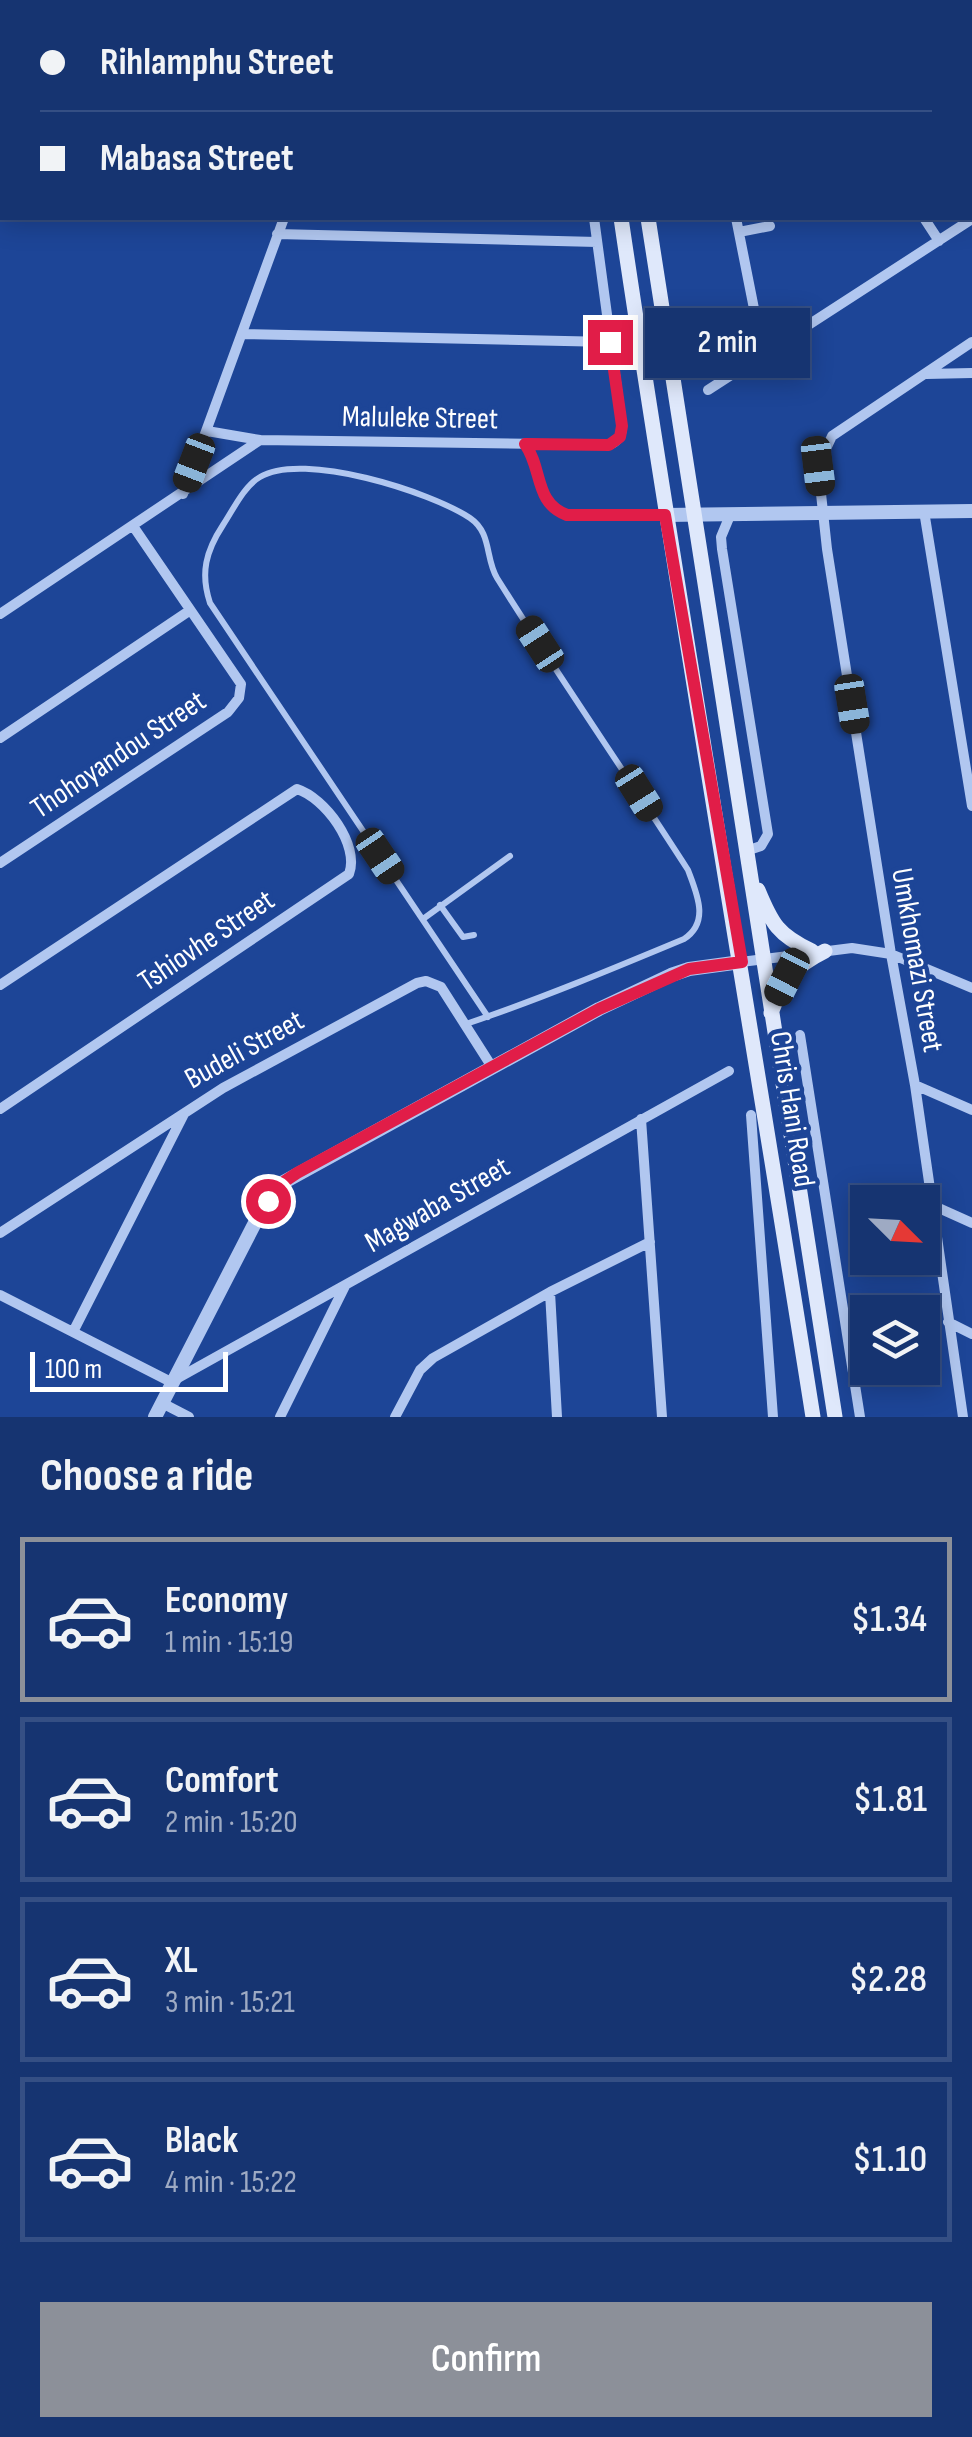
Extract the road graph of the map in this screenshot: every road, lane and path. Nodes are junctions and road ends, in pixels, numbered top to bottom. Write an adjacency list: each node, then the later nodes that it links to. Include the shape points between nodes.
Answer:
1 (283, 220): 10 (street)
2 (594, 220): 12 (street)
3 (621, 220): 29 (main road, Chris Hani Road)
4 (648, 220): 28 (main road, Chris Hani Road)
5 (736, 220): 9 (street)
6 (925, 220): 11 (street)
7 (970, 220): 11 (street)
8 (770, 226): 9 (street)
9 (739, 232): 16 (street)
10 (277, 234): 12 (street); 13 (street)
11 (939, 241): 16 (street)
12 (598, 242): 14 (street)
13 (242, 334): 14 (street); 20 (street)
14 (610, 342): 22 (street, Maluleke Street, via 620,437 609,445)
15 (972, 342): 18 (street, Umkhomazi Street)
16 (762, 354): 19 (street)
17 (972, 373): 18 (street)
18 (925, 374): 26 (street, Umkhomazi Street, via 827,442 818,466)
19 (708, 390)
20 (207, 431): 21 (street, Maluleke Street); 23 (street)
21 (260, 440): 22 (street, Maluleke Street); 23 (street)
22 (525, 444): 29 (street, via 543,496 559,512)
23 (182, 496): 30 (street)
24 (924, 511): 25 (street); 26 (street); 34 (street)
25 (972, 511)
26 (823, 512): 27 (street); 43 (street, Umkhomazi Street)
27 (731, 513): 28 (street); 35 (street, via 722,549 768,834 761,846)
28 (694, 514): 29 (street); 35 (main road, Chris Hani Road)
29 (665, 515): 45 (main road, Chris Hani Road)
30 (133, 526): 31 (street, Thohoyandou Street); 32 (street)
31 (190, 611): 33 (street); 37 (street, Thohoyandou Street, via 240,684 236,704)
32 (0, 614)
33 (0, 738)
34 (972, 806)
35 (746, 851): 38 (main road, Chris Hani Road)
36 (510, 856): 39 (lane)
37 (0, 863)
38 (748, 868): 42 (main road, via 771,923 795,944); 44 (main road, Chris Hani Road)
39 (440, 905): 40 (lane); 41 (lane, via 463,937)
40 (422, 919): 49 (lane); 49 (lane, via 206,590 205,564 218,534 252,484 277,470 326,470 383,482 449,507 481,528 492,569 696,889 700,917 694,933)
41 (474, 935)
42 (819, 951): 43 (street); 44 (street); 48 (main road, via 787,977)
43 (890, 954): 47 (street); 54 (street, Umkhomazi Street)
44 (763, 958): 45 (street); 48 (main road, Chris Hani Road)
45 (742, 962): 52 (street, via 671,975); 80 (main road, Chris Hani Road)
46 (0, 985): 55 (street, Tshiovhe Street, via 297,789 320,803 350,847 349,874)
47 (970, 985)
48 (771, 1013): 81 (main road, Chris Hani Road)
49 (488, 1017): 50 (lane)
50 (465, 1024): 52 (street, Budeli Street); 57 (street, Budeli Street, via 441,987 417,982)
51 (800, 1035): 82 (street)
52 (492, 1067): 72 (street, via 282,1183)
53 (729, 1071): 59 (street, Magwaba Street)
54 (914, 1085): 56 (street); 60 (street, Umkhomazi Street)
55 (0, 1108)
56 (972, 1110)
57 (186, 1111): 63 (street, Budeli Street); 70 (street)
58 (752, 1115): 79 (street, Chris Hani Road)
59 (641, 1119): 64 (street); 66 (street, Magwaba Street)
60 (929, 1185)
61 (940, 1208): 62 (street)
62 (972, 1222)
63 (0, 1233)
64 (650, 1242): 67 (street); 78 (street)
65 (940, 1264): 69 (street, Umkhomazi Street)
66 (346, 1285): 72 (street, Magwaba Street); 75 (street)
67 (550, 1292): 76 (street, via 434,1358); 77 (street)
68 (0, 1295): 70 (street)
69 (948, 1322): 71 (street); 83 (street, Umkhomazi Street)
70 (74, 1332): 72 (street)
71 (972, 1334)
72 (171, 1382): 73 (street)
73 (158, 1410): 74 (street)
74 (189, 1417)
75 (280, 1417)
76 (395, 1417)
77 (558, 1417)
78 (662, 1417)
79 (773, 1417)
80 (813, 1417)
81 (835, 1417)
82 (860, 1417)
83 (962, 1417)

